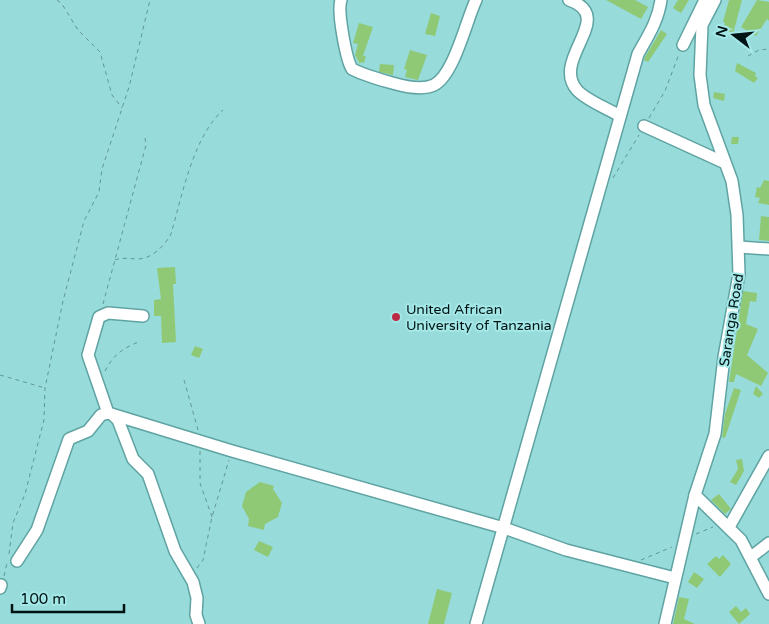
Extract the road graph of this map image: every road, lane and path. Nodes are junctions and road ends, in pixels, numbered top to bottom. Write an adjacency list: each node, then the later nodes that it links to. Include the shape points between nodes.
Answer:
1 (57, 0): 12 (path, via 78,30 100,52 112,95)
2 (150, 0): 12 (path)
3 (341, 0): 4 (street, via 338,6 340,20 352,69 417,87 441,80)
4 (476, 0)
5 (569, 0): 14 (street, via 580,4 588,18 572,58 572,81 584,96)
6 (662, 0): 14 (street, via 654,28 638,54)
7 (705, 0): 9 (street)
8 (714, 0): 17 (street, Saranga Road, via 702,25 700,75 704,105)
9 (683, 46): 15 (path, via 665,91)
10 (769, 49): 11 (path)
11 (748, 56)
12 (122, 108): 28 (path, via 102,169 99,192 82,229)
13 (223, 110): 21 (path, via 211,120 196,153 172,234 165,244 142,259)
14 (620, 116): 36 (street)
15 (644, 126): 17 (street); 18 (path)
16 (145, 138): 21 (path, via 146,145)
17 (725, 164): 19 (street, Saranga Road, via 732,181)
18 (612, 181)
19 (739, 247): 20 (street); 33 (street, Saranga Road, via 737,294 724,357 715,434)
20 (769, 250)
21 (114, 260): 23 (path)
22 (143, 316): 23 (street, via 108,313)
23 (99, 317): 27 (street, via 88,355)
24 (141, 341): 27 (path, via 112,358)
25 (0, 376): 28 (path)
26 (184, 380): 30 (path)
27 (98, 384): 29 (street)
28 (45, 388): 44 (path, via 44,420 13,523)
29 (111, 414): 30 (street); 40 (street, via 101,415 88,431 69,439 38,530); 42 (street, via 118,420 133,459 148,474 175,551)
30 (200, 440): 31 (street); 34 (path, via 200,483)
31 (232, 451): 34 (path); 36 (street)
32 (769, 456): 35 (street)
33 (695, 495): 35 (street); 37 (street, Saranga Road)
34 (212, 517): 42 (path, via 203,560)
35 (727, 524): 37 (path); 39 (street)
36 (504, 528): 41 (street, via 566,550); 47 (street)
37 (684, 541): 41 (path); 43 (street, Saranga Road)
38 (769, 543): 39 (street)
39 (751, 557): 45 (street)
40 (17, 561)
41 (626, 565): 43 (street)
42 (189, 574): 46 (street, via 197,598 196,615)
43 (675, 578): 48 (street, Saranga Road)
44 (1, 587)
45 (769, 594)
46 (200, 624)
47 (476, 624)
48 (665, 624)

